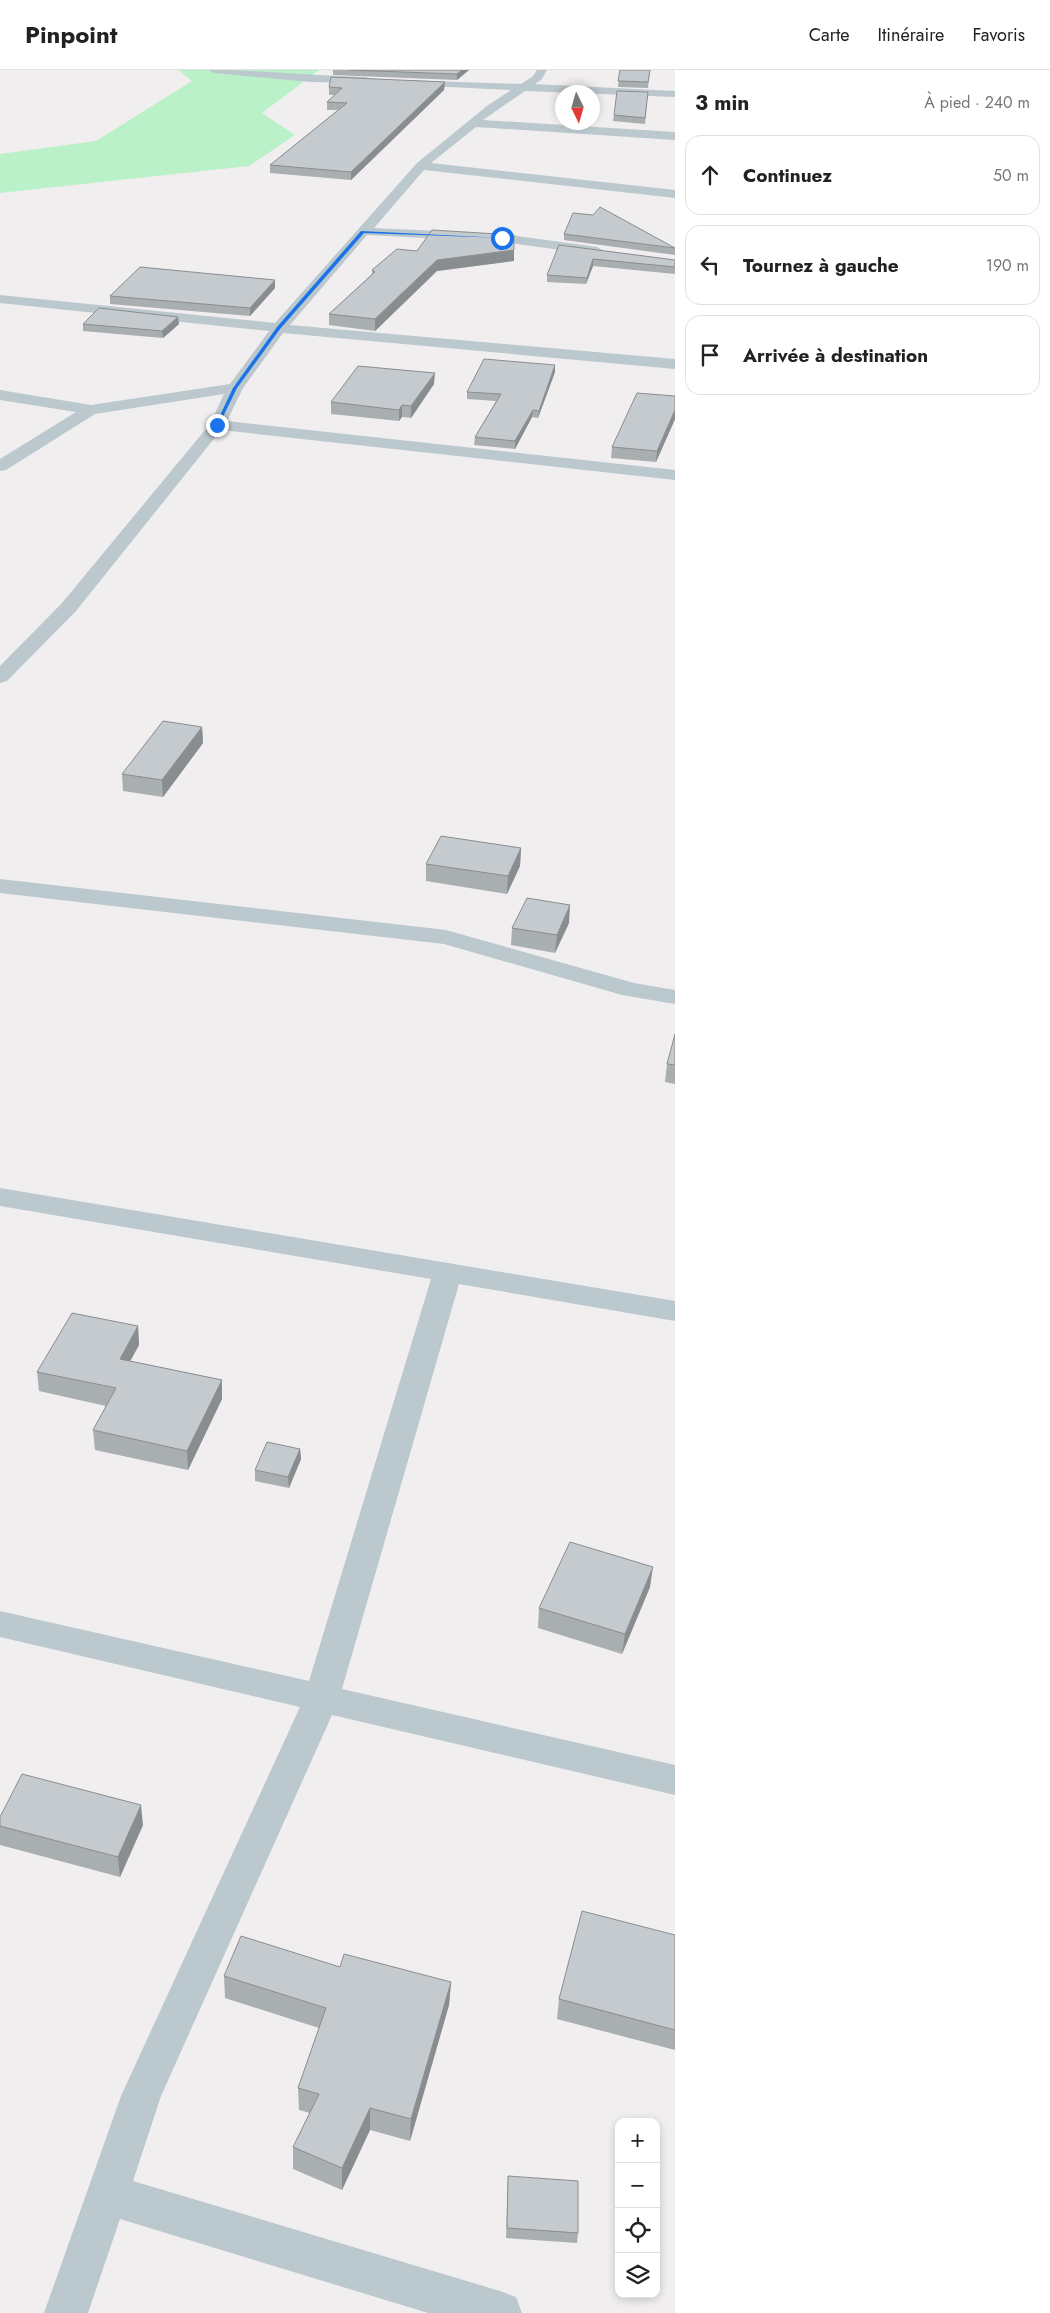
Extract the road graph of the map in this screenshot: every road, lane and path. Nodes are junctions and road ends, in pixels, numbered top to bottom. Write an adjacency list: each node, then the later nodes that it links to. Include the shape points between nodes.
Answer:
1 (214, 70): 3 (street)
2 (542, 70): 5 (street, via 538,78)
3 (379, 81)
4 (398, 82): 5 (street)
5 (525, 86): 6 (street); 7 (street)
6 (675, 94)
7 (473, 123): 8 (street); 9 (street)
8 (675, 136)
9 (421, 166): 10 (street); 11 (street)
10 (675, 194)
11 (362, 232): 12 (street, via 502,238); 14 (street)
12 (608, 252)
13 (0, 299): 14 (street)
14 (278, 328): 15 (street); 16 (street)
15 (675, 364)
16 (235, 388): 18 (street); 19 (street)
17 (0, 395): 18 (street)
18 (91, 410): 20 (street)
19 (217, 425): 21 (street); 22 (street, via 69,607)
20 (0, 466)
21 (675, 475)
22 (0, 677)
23 (0, 886): 24 (street, via 446,937 631,990)
24 (675, 997)
25 (0, 1197): 26 (street)
26 (448, 1272): 27 (street); 29 (street)
27 (675, 1311)
28 (0, 1624): 29 (street)
29 (322, 1697): 30 (street); 31 (street, via 141,2096)
30 (675, 1780)
31 (107, 2194): 32 (street); 33 (street)
32 (66, 2313)
33 (500, 2313)

